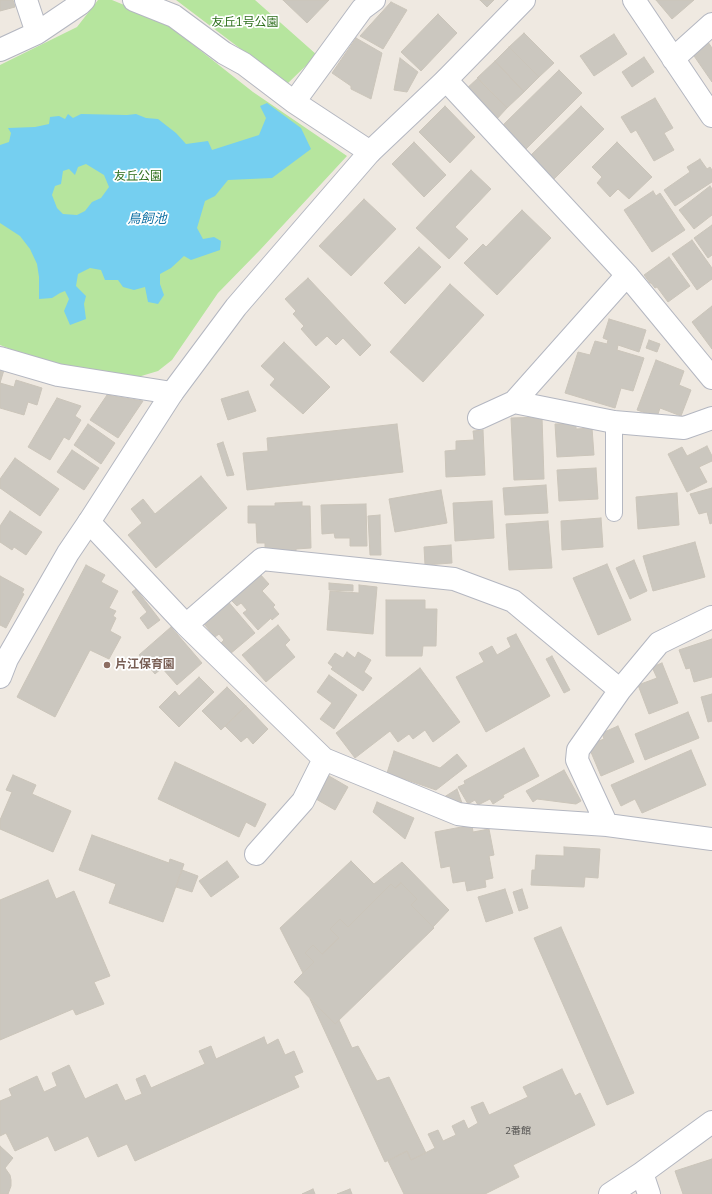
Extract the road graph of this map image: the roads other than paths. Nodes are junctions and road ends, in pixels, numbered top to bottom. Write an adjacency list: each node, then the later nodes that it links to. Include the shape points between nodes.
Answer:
1 (26, 0): 8 (street)
2 (84, 0): 8 (street)
3 (134, 0): 12 (street, via 174,16)
4 (374, 0): 12 (street, via 362,9)
5 (524, 0): 11 (street)
6 (634, 0): 10 (street)
7 (712, 24): 10 (street)
8 (37, 33): 9 (street)
9 (0, 50)
10 (673, 59): 13 (street)
11 (446, 80): 14 (street); 15 (street)
12 (294, 102): 14 (street)
13 (712, 116)
14 (370, 152): 18 (street, via 236,307)
15 (627, 274): 17 (street); 19 (street)
16 (0, 358): 18 (street, via 58,375)
17 (712, 378)
18 (172, 393): 24 (street)
19 (514, 402): 20 (street); 22 (street)
20 (479, 418)
21 (712, 418): 22 (street, via 684,428)
22 (614, 422): 23 (lane)
23 (614, 513)
24 (89, 522): 26 (street); 27 (street, via 68,552)
25 (712, 617): 28 (street, via 659,643)
26 (186, 625): 28 (street, via 262,559 454,579 513,601); 29 (street)
27 (2, 662)
28 (620, 690): 30 (street, via 578,750 577,760)
29 (324, 759): 30 (street, via 458,814); 32 (street, via 303,801)
30 (607, 825): 31 (street)
31 (712, 840)
32 (256, 854)
33 (712, 1122): 34 (street)
34 (642, 1173): 35 (street); 36 (street)
35 (610, 1194)
36 (649, 1194)

